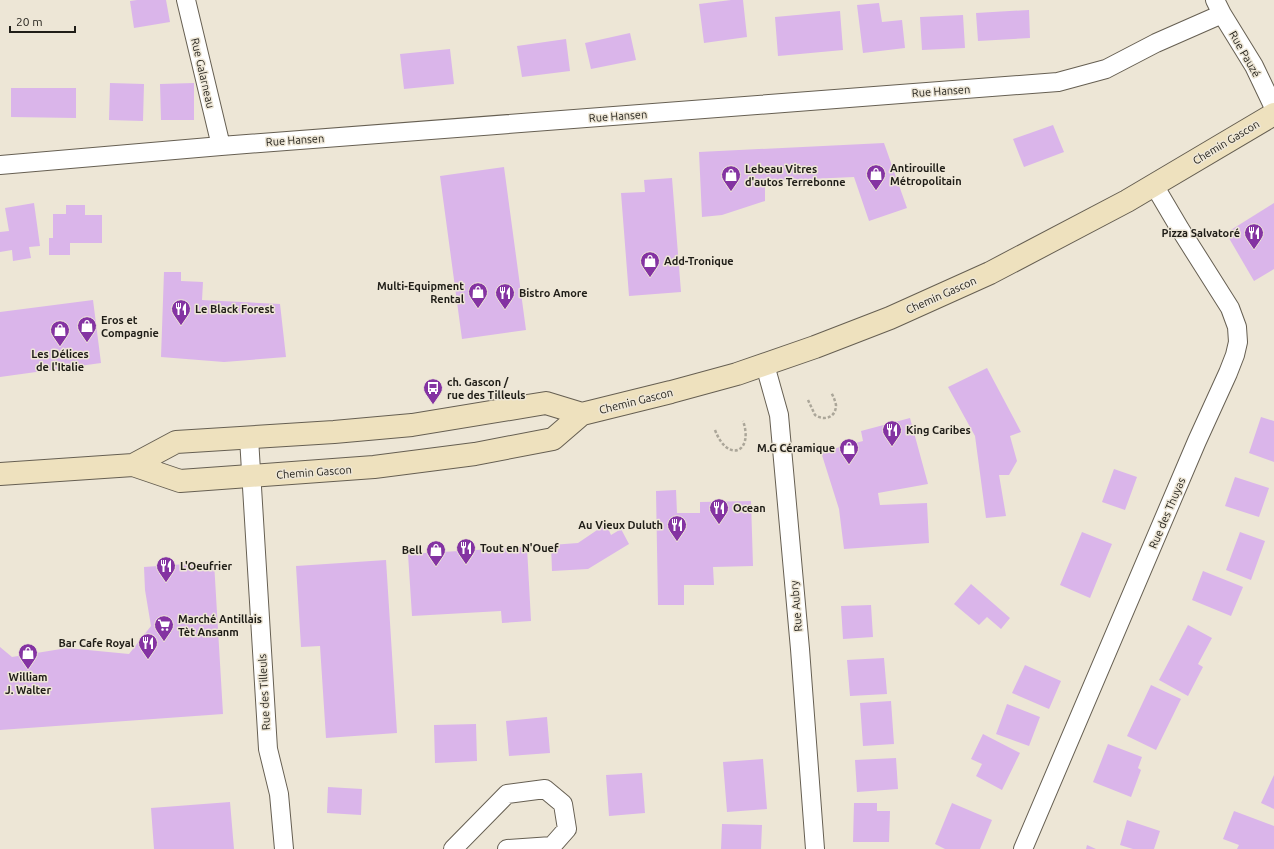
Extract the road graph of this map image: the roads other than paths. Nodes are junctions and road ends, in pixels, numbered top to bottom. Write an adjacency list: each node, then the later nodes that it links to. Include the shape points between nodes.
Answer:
1 (186, 0): 5 (street, Rue Galarneau)
2 (1219, 7): 3 (street, Rue Pauzé, via 1254,66); 5 (street, Rue Hansen, via 1106,69 1058,82)
3 (1274, 108)
4 (1274, 114): 7 (main road, Chemin Gascon)
5 (221, 146): 6 (street, Rue Hansen)
6 (0, 165)
7 (1154, 185): 8 (main road, Chemin Gascon, via 1059,238 954,290 884,320); 18 (street, Rue des Thuyas, via 1230,308 1237,327 1238,342 1228,373)
8 (765, 365): 9 (main road, Chemin Gascon); 17 (street, Rue Aubry, via 779,415)
9 (582, 414): 10 (main road, Chemin Gascon, via 546,403 412,425); 13 (main road, Chemin Gascon, via 553,438 512,448 396,465)
10 (249, 438): 11 (main road, Chemin Gascon, via 176,442); 13 (street, Rue des Tilleuls)
11 (133, 465): 12 (main road, Chemin Gascon); 13 (main road, Chemin Gascon, via 180,480)
12 (0, 474)
13 (252, 476): 14 (street, Rue des Tilleuls, via 268,750 279,794)
14 (284, 849)
15 (453, 849): 16 (street, via 507,794 545,789 563,804 568,829 552,846)
16 (507, 849)
17 (815, 849)
18 (1023, 849)

